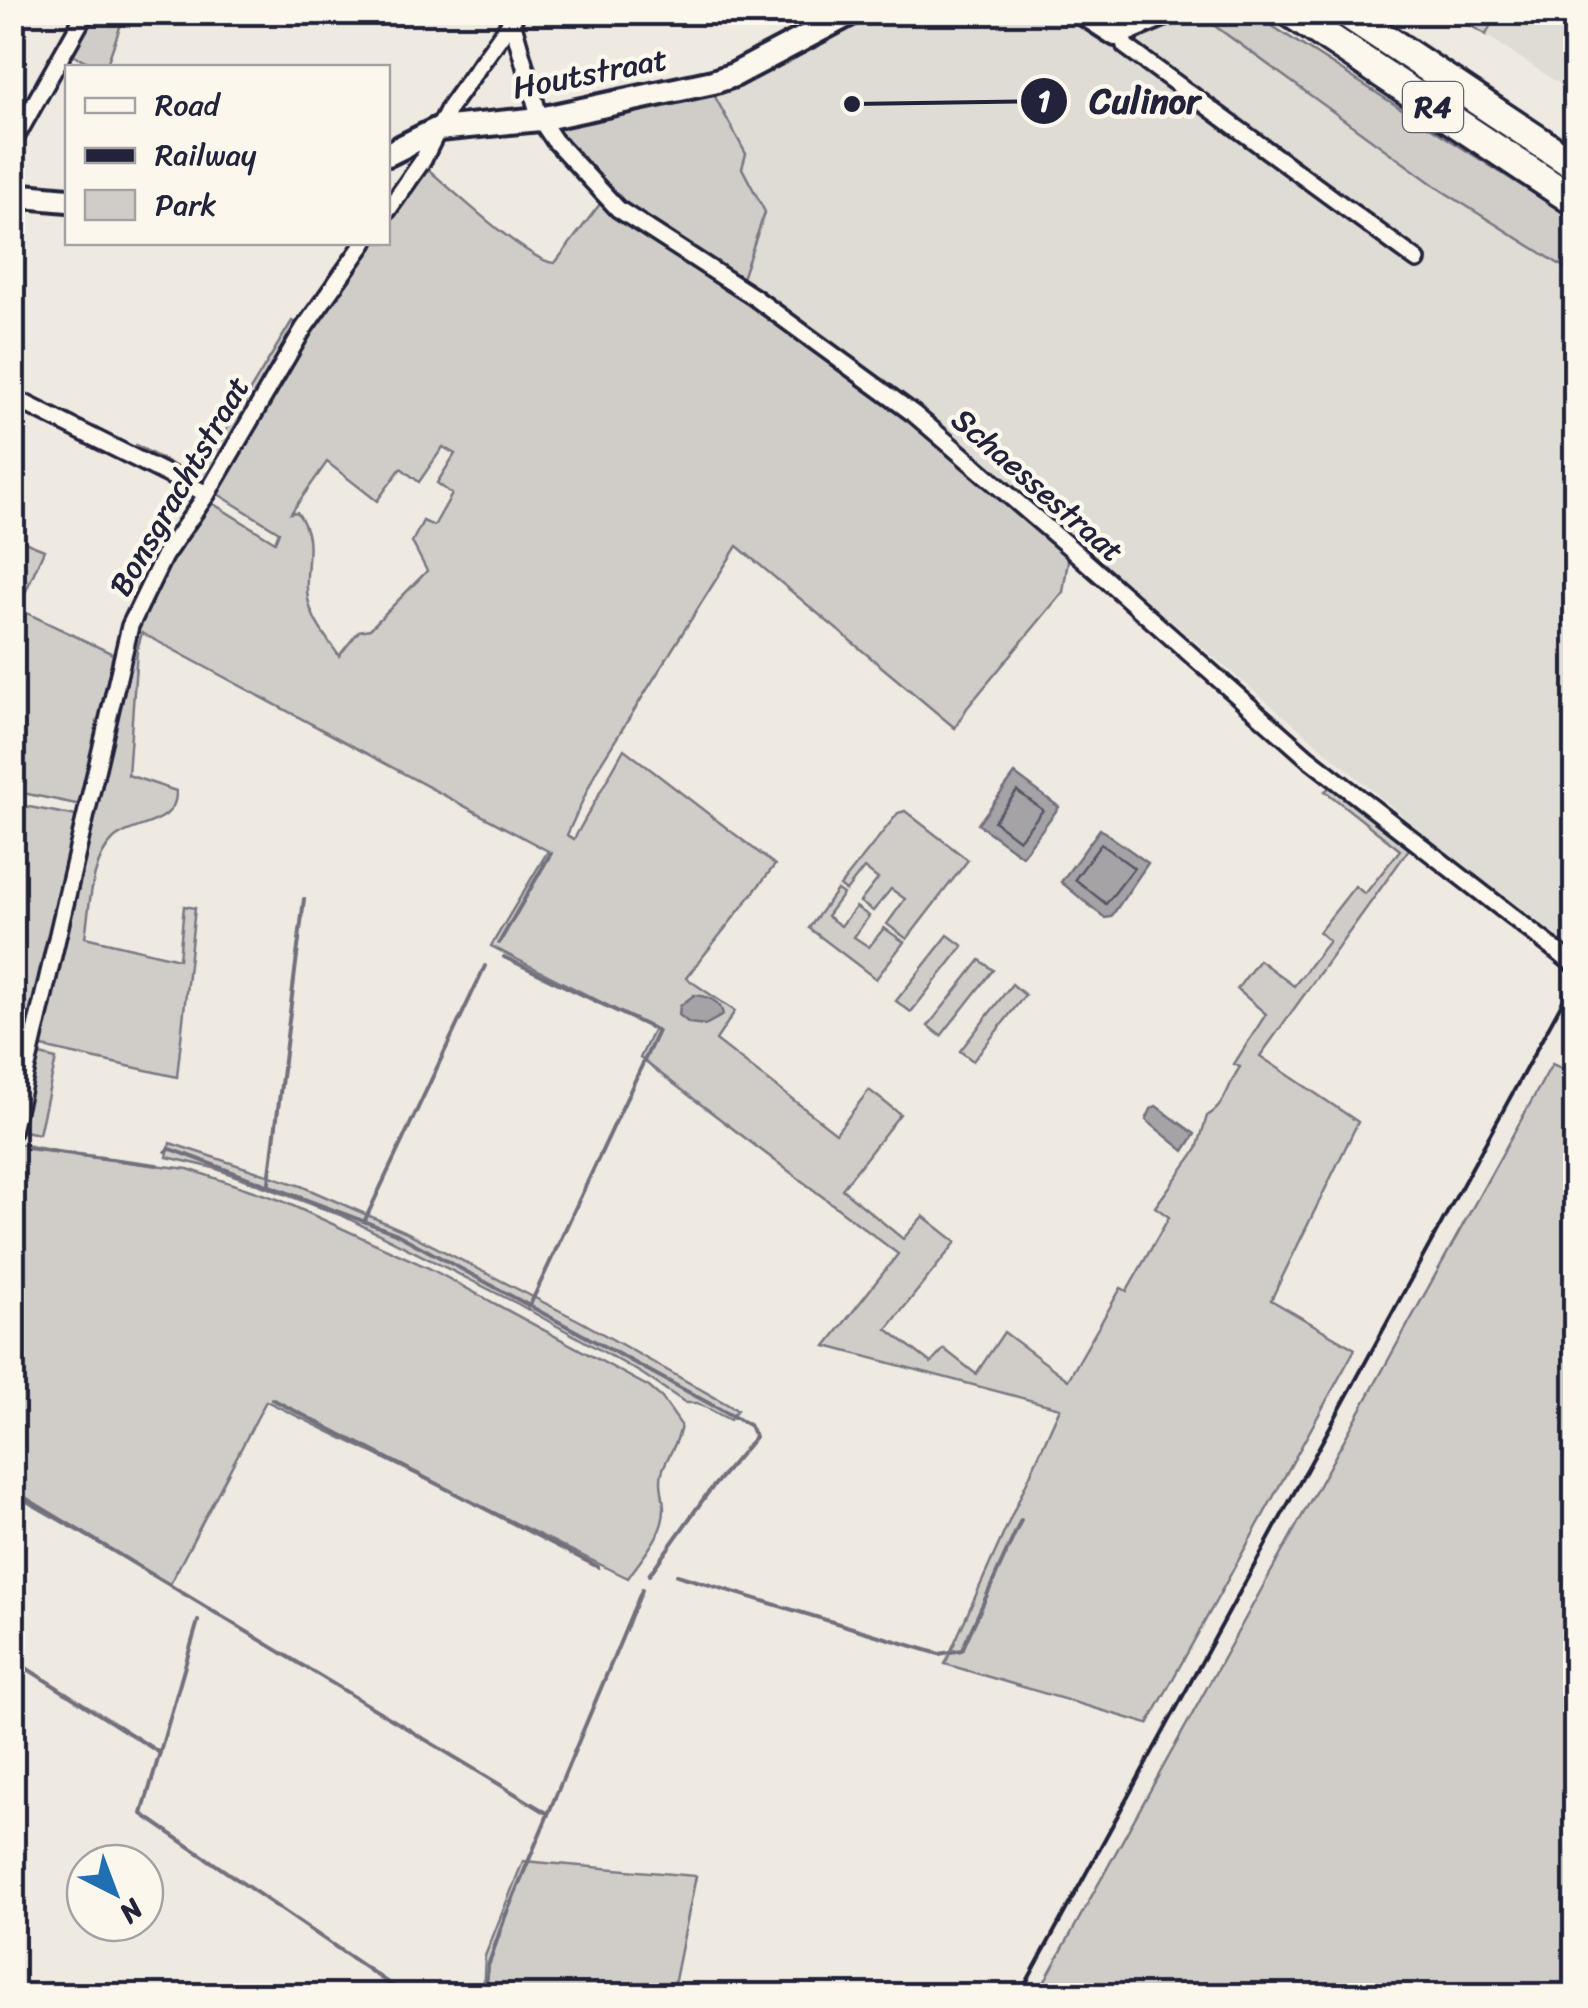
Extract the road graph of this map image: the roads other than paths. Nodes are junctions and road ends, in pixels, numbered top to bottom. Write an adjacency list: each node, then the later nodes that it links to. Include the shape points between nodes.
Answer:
1 (86, 12): 11 (street)
2 (853, 12): 9 (street, Houtstraat, via 734,75)
3 (1082, 12): 8 (street)
4 (1168, 12): 8 (street)
5 (1290, 12): 16 (highway, R4)
6 (1344, 12): 13 (highway, R4)
7 (515, 17): 9 (street, Schaessestraat); 10 (street, Schaessestraat)
8 (1122, 34): 19 (street, via 1126,46)
9 (540, 119): 10 (street, Houtstraat); 22 (street, Schaessestraat, via 618,209 754,297 914,414 1308,758)
10 (438, 129): 12 (street, Houtstraat); 17 (street)
11 (12, 144)
12 (390, 153)
13 (1576, 166)
14 (12, 195): 15 (street)
15 (65, 200)
16 (1576, 202)
17 (390, 207)
18 (363, 245): 21 (street, Bonsgrachtstraat, via 304,328)
19 (1417, 260)
20 (12, 398): 21 (street)
21 (207, 494): 23 (street, Bonsgrachtstraat, via 164,556 130,626)
22 (1576, 966)
23 (12, 1131)

